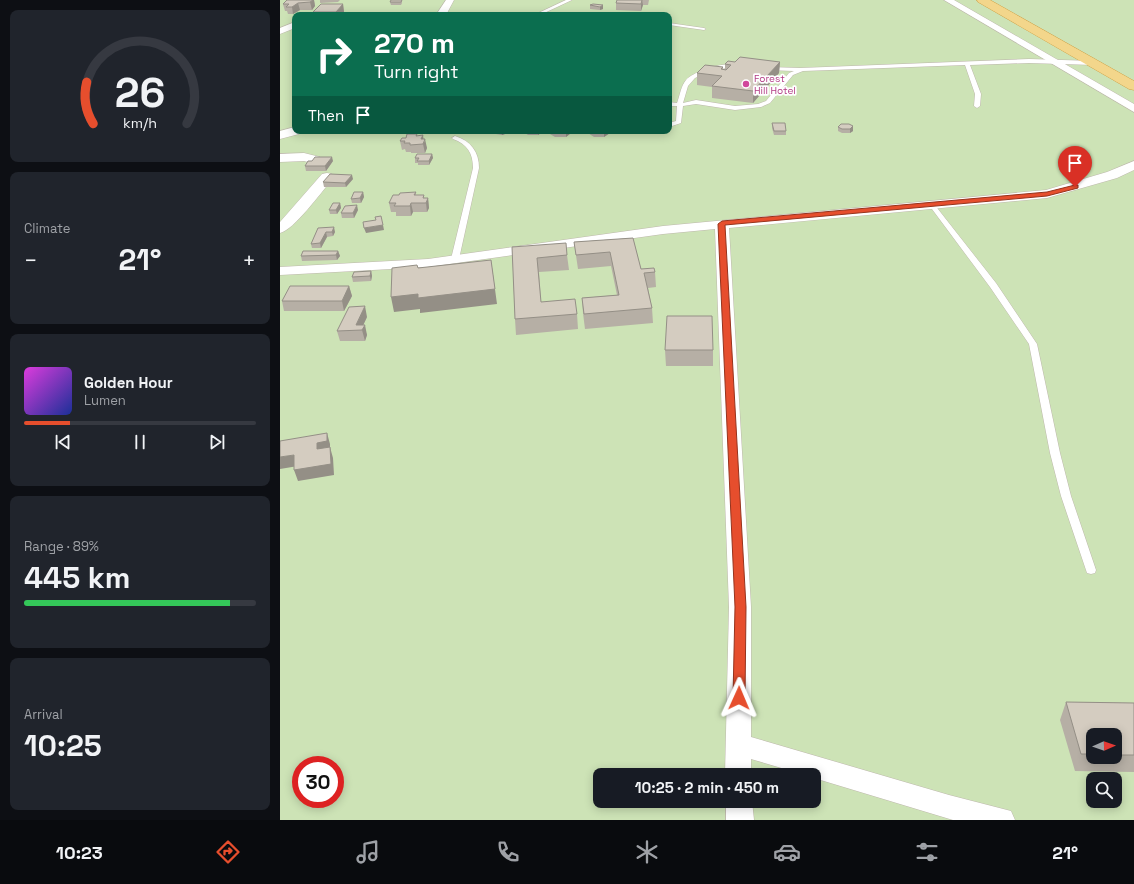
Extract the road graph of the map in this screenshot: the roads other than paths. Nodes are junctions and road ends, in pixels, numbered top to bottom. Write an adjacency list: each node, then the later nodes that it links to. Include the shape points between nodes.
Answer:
1 (450, 0): 5 (street)
2 (570, 0): 6 (lane)
3 (948, 0): 13 (street)
4 (982, 0): 14 (highway)
5 (443, 12)
6 (543, 12)
7 (280, 24): 9 (street)
8 (672, 24): 11 (lane)
9 (292, 26)
10 (292, 27): 12 (street)
11 (704, 29)
12 (280, 31)
13 (1051, 61): 14 (lane); 15 (lane); 23 (street)
14 (1094, 63): 19 (highway)
15 (967, 64): 18 (lane); 22 (lane, via 978,94)
16 (743, 67): 21 (lane, via 729,65 696,75 686,84)
17 (764, 69): 18 (lane)
18 (802, 69): 21 (lane, via 791,74 768,102 759,106 735,108 696,102)
19 (1134, 86)
20 (672, 104): 21 (lane)
21 (680, 105): 24 (lane, via 678,123)
22 (977, 106)
23 (1134, 109)
24 (672, 124)
25 (292, 132): 26 (street)
26 (280, 135)
27 (455, 138): 35 (lane, via 465,143 477,159)
28 (280, 158): 29 (street, via 304,157)
29 (316, 160)
30 (1134, 165): 32 (street, via 1112,176 1047,194)
31 (326, 177): 34 (street)
32 (932, 205): 33 (street); 37 (lane, via 993,285 1033,344 1066,496)
33 (722, 224): 35 (street, via 605,237); 38 (street, via 740,607)
34 (280, 229)
35 (455, 259): 36 (street)
36 (280, 271)
37 (1091, 570)
38 (738, 744): 39 (street); 42 (street)
39 (738, 768)
40 (739, 808): 41 (street)
41 (740, 820)
42 (1001, 820)

